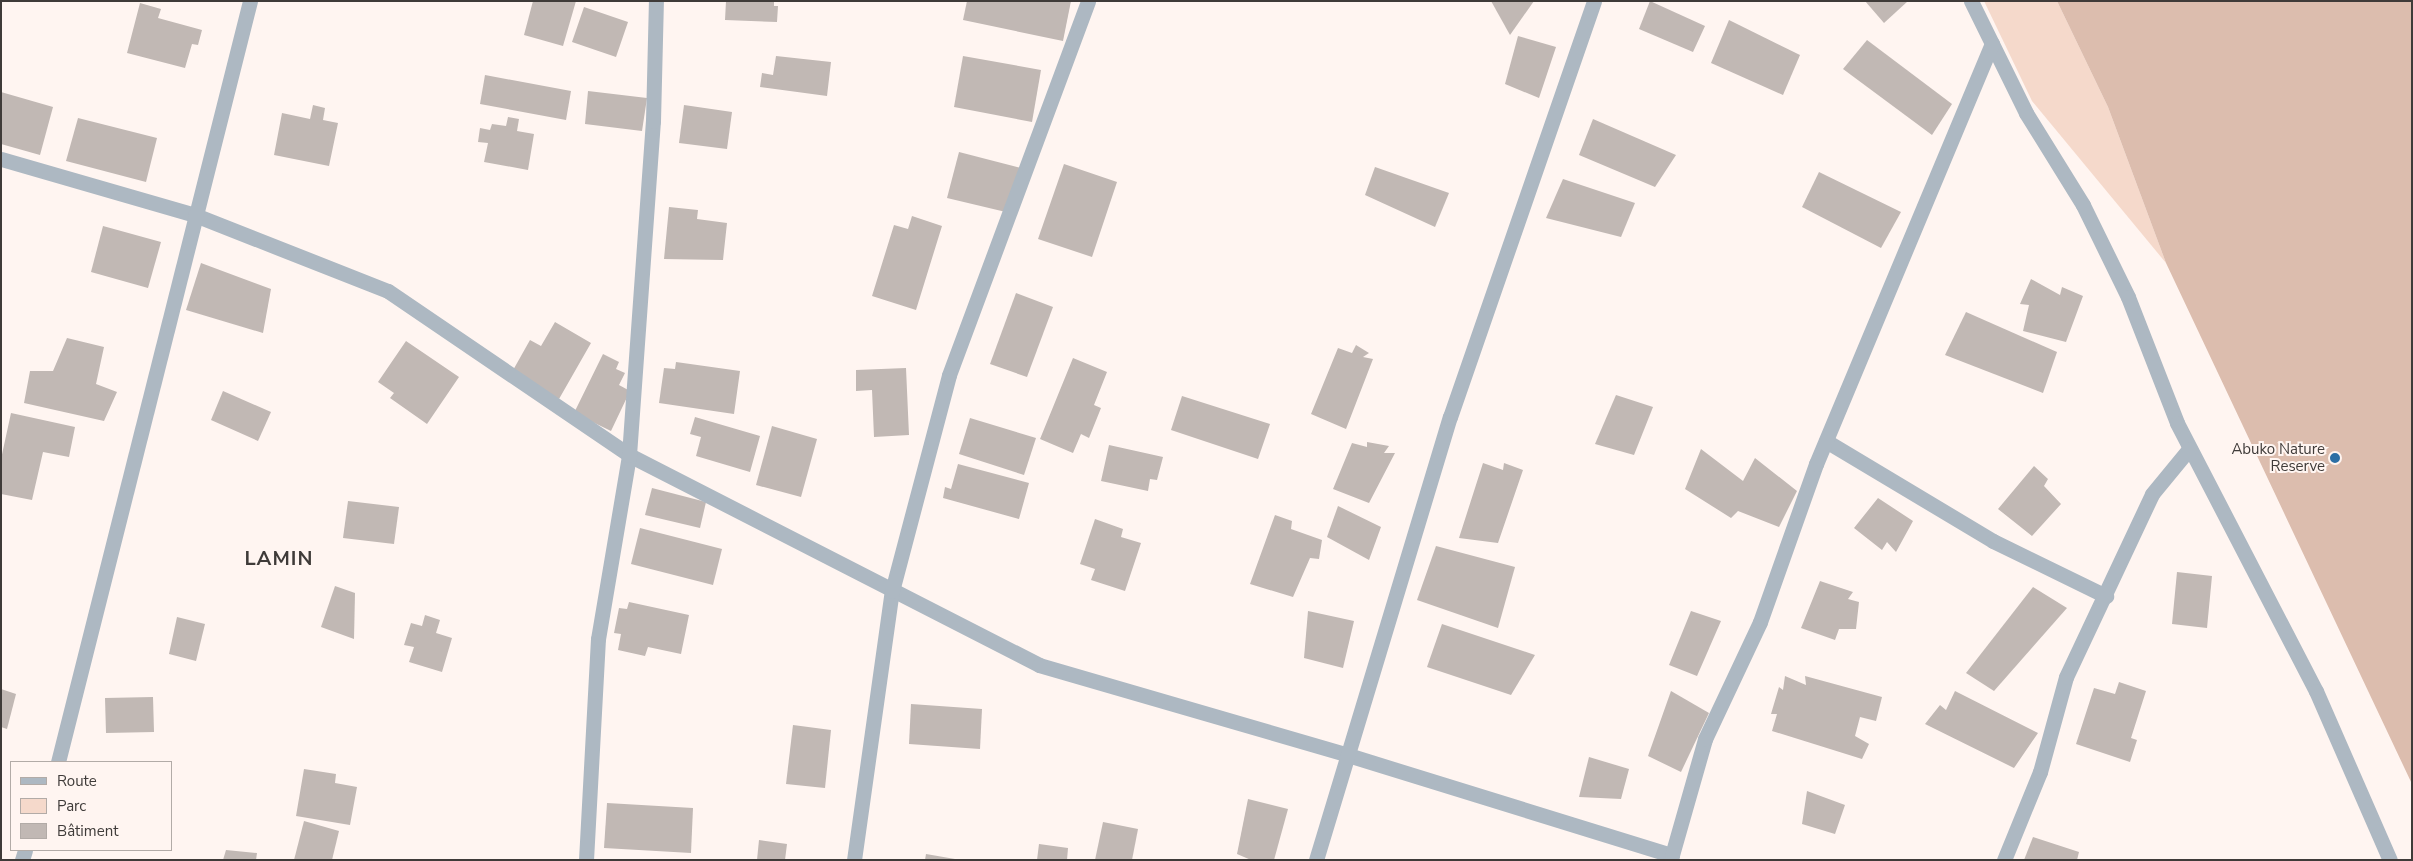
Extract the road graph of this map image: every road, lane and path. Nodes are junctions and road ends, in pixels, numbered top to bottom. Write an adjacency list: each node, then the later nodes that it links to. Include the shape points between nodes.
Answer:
1 (250, 1): 8 (street)
2 (656, 1): 11 (street, via 653,121)
3 (1088, 1): 12 (street, via 949,375)
4 (1594, 1): 14 (street, via 1450,417)
5 (1971, 1): 6 (street)
6 (1992, 43): 9 (street); 10 (street, via 2026,114 2083,205)
7 (1, 159): 8 (street)
8 (195, 215): 11 (street, via 388,291); 15 (street)
9 (1826, 441): 13 (street, via 1992,542); 16 (street, via 1760,622 1705,740)
10 (2189, 449): 13 (street, via 2152,494); 21 (street, via 2316,691)
11 (629, 455): 12 (street); 17 (street, via 598,639)
12 (892, 591): 14 (street, via 1039,665); 18 (street)
13 (2106, 596): 20 (street, via 2066,677 2040,772)
14 (1348, 755): 16 (street); 19 (street)
15 (58, 761)
16 (1671, 857)
17 (586, 860)
18 (854, 860)
19 (1316, 860)
20 (2004, 860)
21 (2390, 860)

